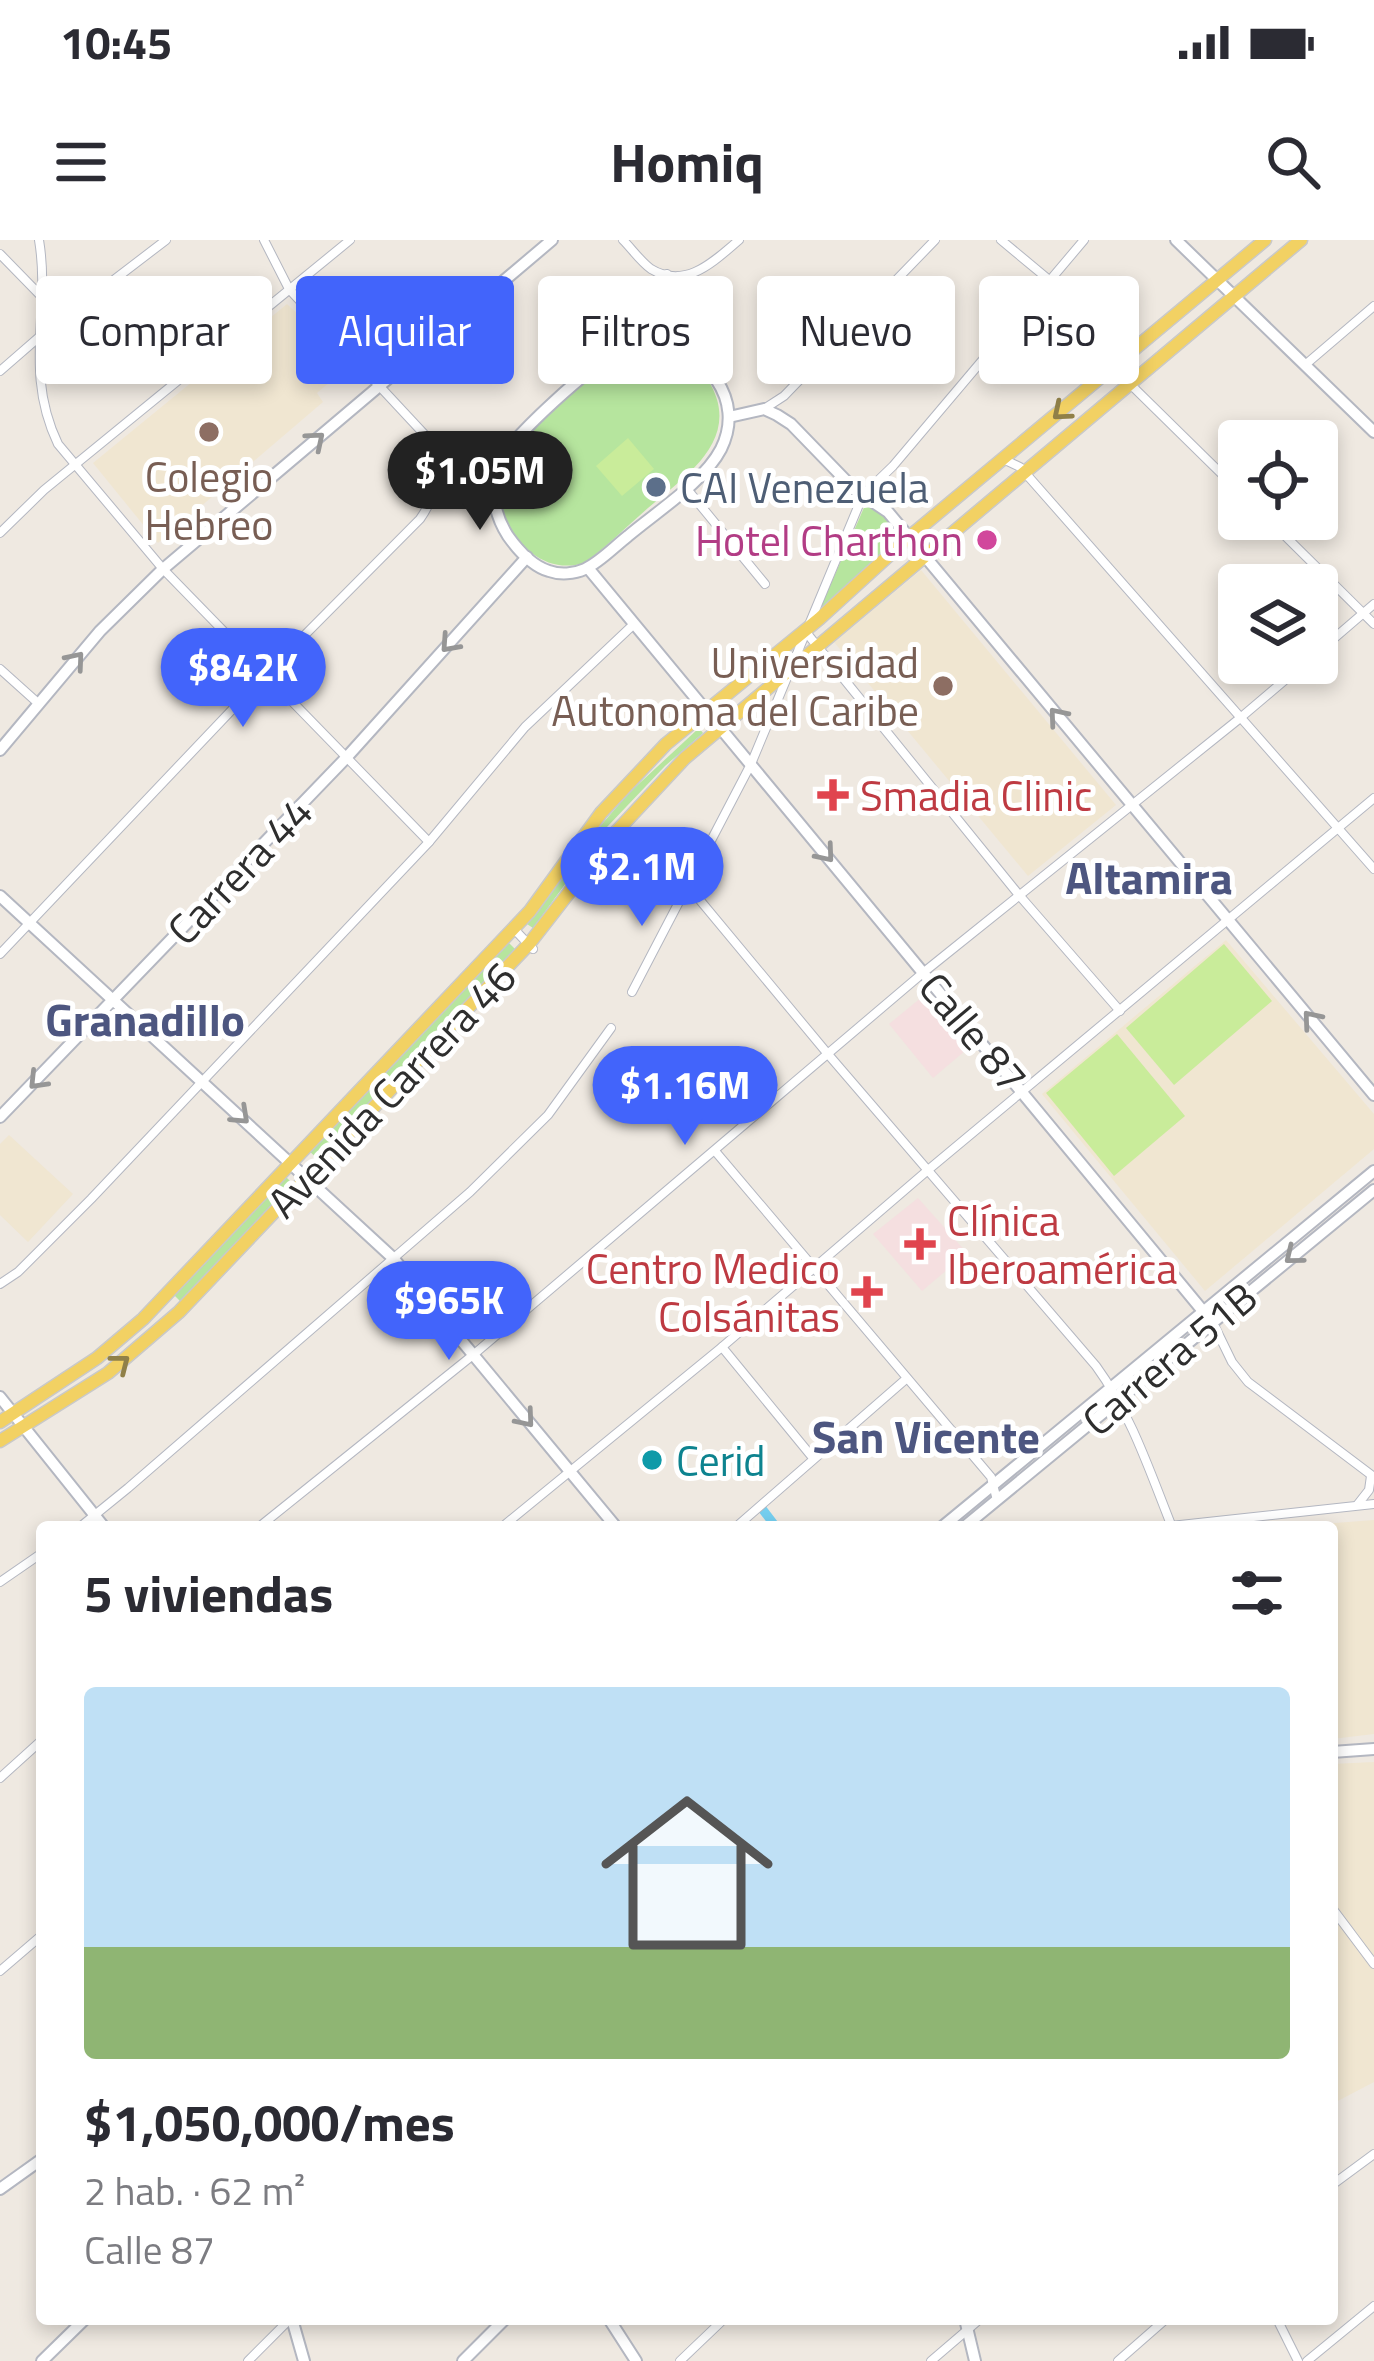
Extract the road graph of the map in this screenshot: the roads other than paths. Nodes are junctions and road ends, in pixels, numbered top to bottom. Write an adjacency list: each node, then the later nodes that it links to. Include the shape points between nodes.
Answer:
1 (39, 240): 16 (street)
2 (166, 240): 17 (street)
3 (264, 240): 21 (street)
4 (350, 240): 21 (street)
5 (552, 240): 36 (street)
6 (623, 240): 15 (street)
7 (739, 240): 15 (street, via 697,273)
8 (935, 240): 37 (street)
9 (1001, 240): 18 (street)
10 (1084, 240): 19 (street)
11 (1176, 240): 20 (street)
12 (1265, 240): 20 (main road, Avenida Carrera 46)
13 (1301, 240): 23 (main road, Avenida Carrera 46)
14 (0, 254): 22 (street)
15 (667, 274)
16 (40, 276)
17 (119, 276)
18 (1044, 276)
19 (1051, 276)
20 (1217, 280): 23 (street); 26 (main road, Avenida Carrera 46)
21 (289, 289): 36 (street); 43 (street)
22 (36, 291)
23 (1234, 297): 28 (street); 30 (main road, Avenida Carrera 46)
24 (1374, 306): 28 (street)
25 (36, 340): 29 (street)
26 (1139, 346)
27 (979, 362): 49 (street)
28 (1305, 365): 41 (street)
29 (0, 371)
30 (1139, 377)
31 (40, 384): 43 (street, via 46,421)
32 (577, 384): 47 (street, via 508,446)
33 (720, 384): 39 (street)
34 (1094, 384): 42 (main road, Avenida Carrera 46, one-way to 42)
35 (1131, 384): 44 (street); 45 (main road, Avenida Carrera 46)
36 (381, 385): 46 (street, via 425,436); 56 (street, one-way to 36)
37 (784, 396): 38 (street); 40 (street)
38 (764, 409): 39 (street); 40 (street)
39 (729, 417): 48 (street, via 722,447)
40 (791, 424): 49 (street)
41 (1374, 432)
42 (1005, 460): 45 (street); 51 (main road, Avenida Carrera 46)
43 (74, 467): 50 (street); 56 (street)
44 (1218, 470)
45 (1025, 473): 54 (main road, Avenida Carrera 46); 71 (street)
46 (437, 481): 47 (street); 67 (street, via 420,518)
47 (493, 482): 53 (street, via 499,518)
48 (686, 488): 55 (street); 57 (street)
49 (863, 495): 51 (street); 62 (street)
50 (0, 533)
51 (908, 538): 54 (street); 62 (main road, Avenida Carrera 46)
52 (1289, 540): 59 (street)
53 (527, 557): 55 (street, via 549,572); 74 (street, Carrera 44, one-way to 74)
54 (924, 557): 64 (main road, Avenida Carrera 46); 77 (street, one-way to 54)
55 (588, 568): 60 (street, Calle 87)
56 (163, 569): 67 (street); 69 (street, one-way to 56)
57 (765, 584)
58 (1374, 604): 59 (street)
59 (1363, 614): 61 (street); 63 (street)
60 (634, 624): 70 (street, Calle 87); 79 (street, via 525,727)
61 (1374, 624)
62 (805, 631): 64 (street); 66 (street); 70 (main road, Avenida Carrera 46)
63 (1338, 635)
64 (818, 648): 66 (main road, Avenida Carrera 46); 82 (street)
65 (0, 669): 69 (street)
66 (792, 670): 72 (main road, Avenida Carrera 46); 75 (street)
67 (265, 675): 74 (street); 85 (street)
68 (1281, 684): 71 (street)
69 (39, 704): 73 (street)
70 (706, 710): 72 (street, Calle 87); 86 (main road, Avenida Carrera 46, via 632,777)
71 (1240, 719): 77 (street); 78 (street)
72 (722, 728): 75 (street, Calle 87); 87 (main road, Avenida Carrera 46, via 616,832)
73 (0, 750)
74 (346, 758): 79 (street); 91 (street, Carrera 44)
75 (752, 764): 81 (street); 89 (street, Calle 87, one-way to 89)
76 (1374, 798): 78 (street)
77 (1132, 806): 82 (street); 84 (street)
78 (1338, 828): 80 (street); 84 (street)
79 (429, 842): 95 (street)
80 (1374, 869)
81 (689, 886): 90 (street); 94 (street)
82 (1018, 895): 89 (street); 92 (street)
83 (0, 896): 85 (street)
84 (1228, 920): 92 (street); 97 (street, one-way to 84)
85 (30, 922): 88 (street); 91 (street)
86 (514, 929): 87 (street); 100 (main road, Avenida Carrera 46)
87 (531, 947): 103 (main road, Avenida Carrera 46)
88 (0, 954)
89 (924, 972): 94 (street); 96 (street, Calle 87)
90 (632, 992)
91 (115, 999): 95 (street); 98 (street, Carrera 44, one-way to 98)
92 (1120, 1011): 96 (street)
93 (611, 1028): 105 (street, via 548,1115)
94 (827, 1053): 99 (street); 101 (street)
95 (203, 1081): 100 (street, one-way to 100); 107 (street)
96 (1023, 1092): 101 (street); 110 (street, Calle 87)
97 (1374, 1095)
98 (0, 1117)
99 (715, 1151): 106 (street); 112 (street)
100 (290, 1162): 103 (street); 108 (main road, Avenida Carrera 46)
101 (928, 1170): 106 (street); 114 (street)
102 (1374, 1171): 110 (street, Carrera 51B)
103 (307, 1177): 105 (street); 109 (main road, Avenida Carrera 46)
104 (1374, 1190): 110 (street, Carrera 51B, one-way to 110)
105 (393, 1258): 112 (street); 127 (street)
106 (813, 1268): 111 (street); 113 (street)
107 (0, 1284)
108 (164, 1296): 109 (main road); 116 (main road, Avenida Carrera 46, via 116,1344)
109 (179, 1312): 118 (main road, Avenida Carrera 46, one-way to 109, via 108,1373)
110 (1208, 1316): 114 (street, Carrera 51B); 122 (street, Calle 87, via 1248,1382)
111 (722, 1347): 120 (street); 121 (street)
112 (473, 1355): 121 (street, one-way to 121); 128 (street)
113 (906, 1378): 120 (street); 123 (street)
114 (1115, 1393): 123 (street, Carrera 51B); 124 (street, Carrera 51B); 134 (street)
115 (0, 1397): 116 (street)
116 (13, 1413): 117 (main road, Avenida Carrera 46); 118 (street)
117 (0, 1422)
118 (22, 1425): 119 (main road, Avenida Carrera 46); 127 (street)
119 (0, 1441)
120 (813, 1459): 131 (street)
121 (571, 1472): 129 (street); 130 (street)
122 (1372, 1476): 125 (street)
123 (992, 1485): 124 (street); 132 (street, Carrera 51B)
124 (997, 1500): 133 (street, Carrera 51B)
125 (1356, 1504): 126 (street); 135 (street)
126 (1374, 1504)
127 (100, 1521)
128 (266, 1521)
129 (510, 1521)
130 (611, 1521)
131 (743, 1521)
132 (949, 1521)
133 (971, 1521)
134 (1168, 1521)
135 (1219, 1521)
136 (36, 1557): 137 (street)
137 (0, 1582)
138 (36, 1745): 141 (street)
139 (1374, 1749): 140 (street)
140 (1338, 1752)
141 (0, 1778)
142 (1338, 1916): 144 (street)
143 (36, 1940): 145 (street)
144 (1374, 1964)
145 (0, 1971)
146 (1374, 2154): 148 (street)
147 (36, 2163): 149 (street)
148 (1338, 2181)
149 (0, 2189)
150 (1374, 2306): 169 (street)
151 (79, 2325): 160 (street)
152 (285, 2325): 161 (street)
153 (293, 2325): 162 (street)
154 (499, 2325): 163 (street)
155 (613, 2325): 164 (street)
156 (718, 2325): 165 (street)
157 (966, 2325): 166 (street); 167 (street)
158 (1159, 2325): 168 (street)
159 (1281, 2325): 169 (street)
160 (43, 2361)
161 (248, 2361)
162 (304, 2361)
163 (463, 2361)
164 (636, 2361)
165 (680, 2361)
166 (931, 2361)
167 (975, 2361)
168 (1118, 2361)
169 (1302, 2361)

